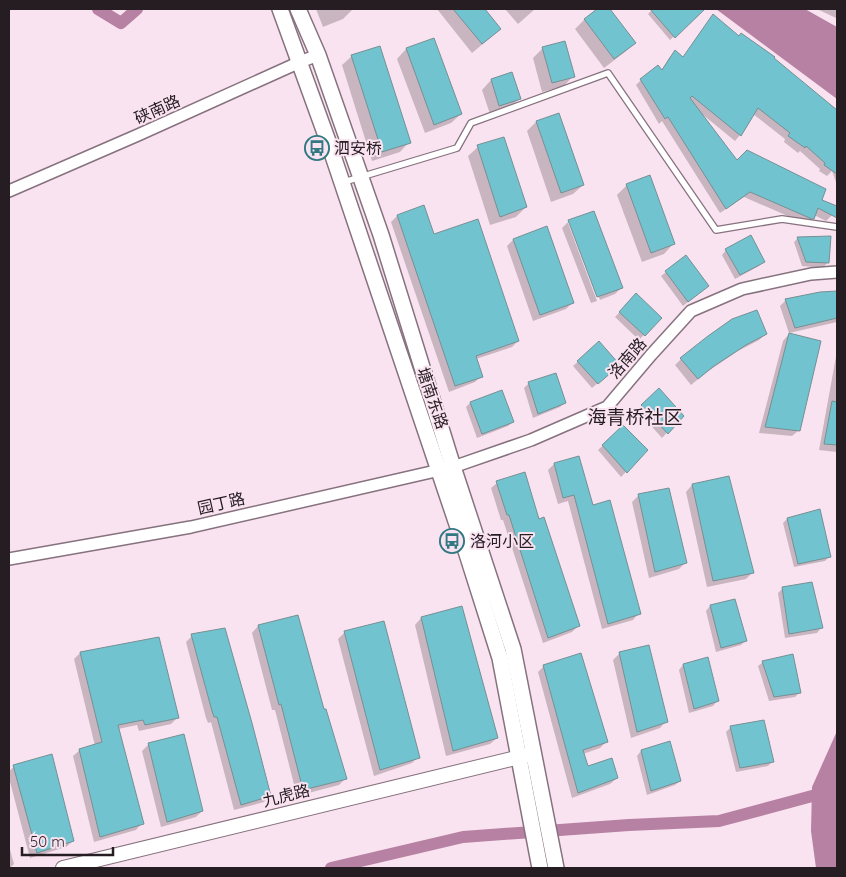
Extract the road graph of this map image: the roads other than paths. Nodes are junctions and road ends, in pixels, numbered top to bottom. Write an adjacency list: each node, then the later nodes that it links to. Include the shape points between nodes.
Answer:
1 (280, 9): 4 (main road, 塘南东路)
2 (298, 9): 3 (main road, 塘南东路)
3 (318, 55): 4 (street, 硖南路); 5 (main road, 塘南东路)
4 (300, 62): 6 (main road, 塘南东路); 7 (street, 硖南路)
5 (361, 177): 6 (lane); 8 (lane, via 457,148 471,123 608,73 716,230 782,219); 10 (main road, 塘南东路, via 381,235)
6 (342, 182): 10 (main road, 塘南东路)
7 (9, 191)
8 (837, 227)
9 (837, 272): 10 (street, 洛南路, via 811,274 742,289 691,311 607,407 531,440)
10 (446, 468): 11 (street, 园丁路, via 192,527); 12 (main road, 塘南东路)
11 (9, 559)
12 (526, 755): 13 (main road, 塘南东路, via 528,806); 14 (main road, 塘南东路, via 544,805); 15 (street, 九虎路)
13 (539, 863)
14 (555, 863)
15 (62, 868)

